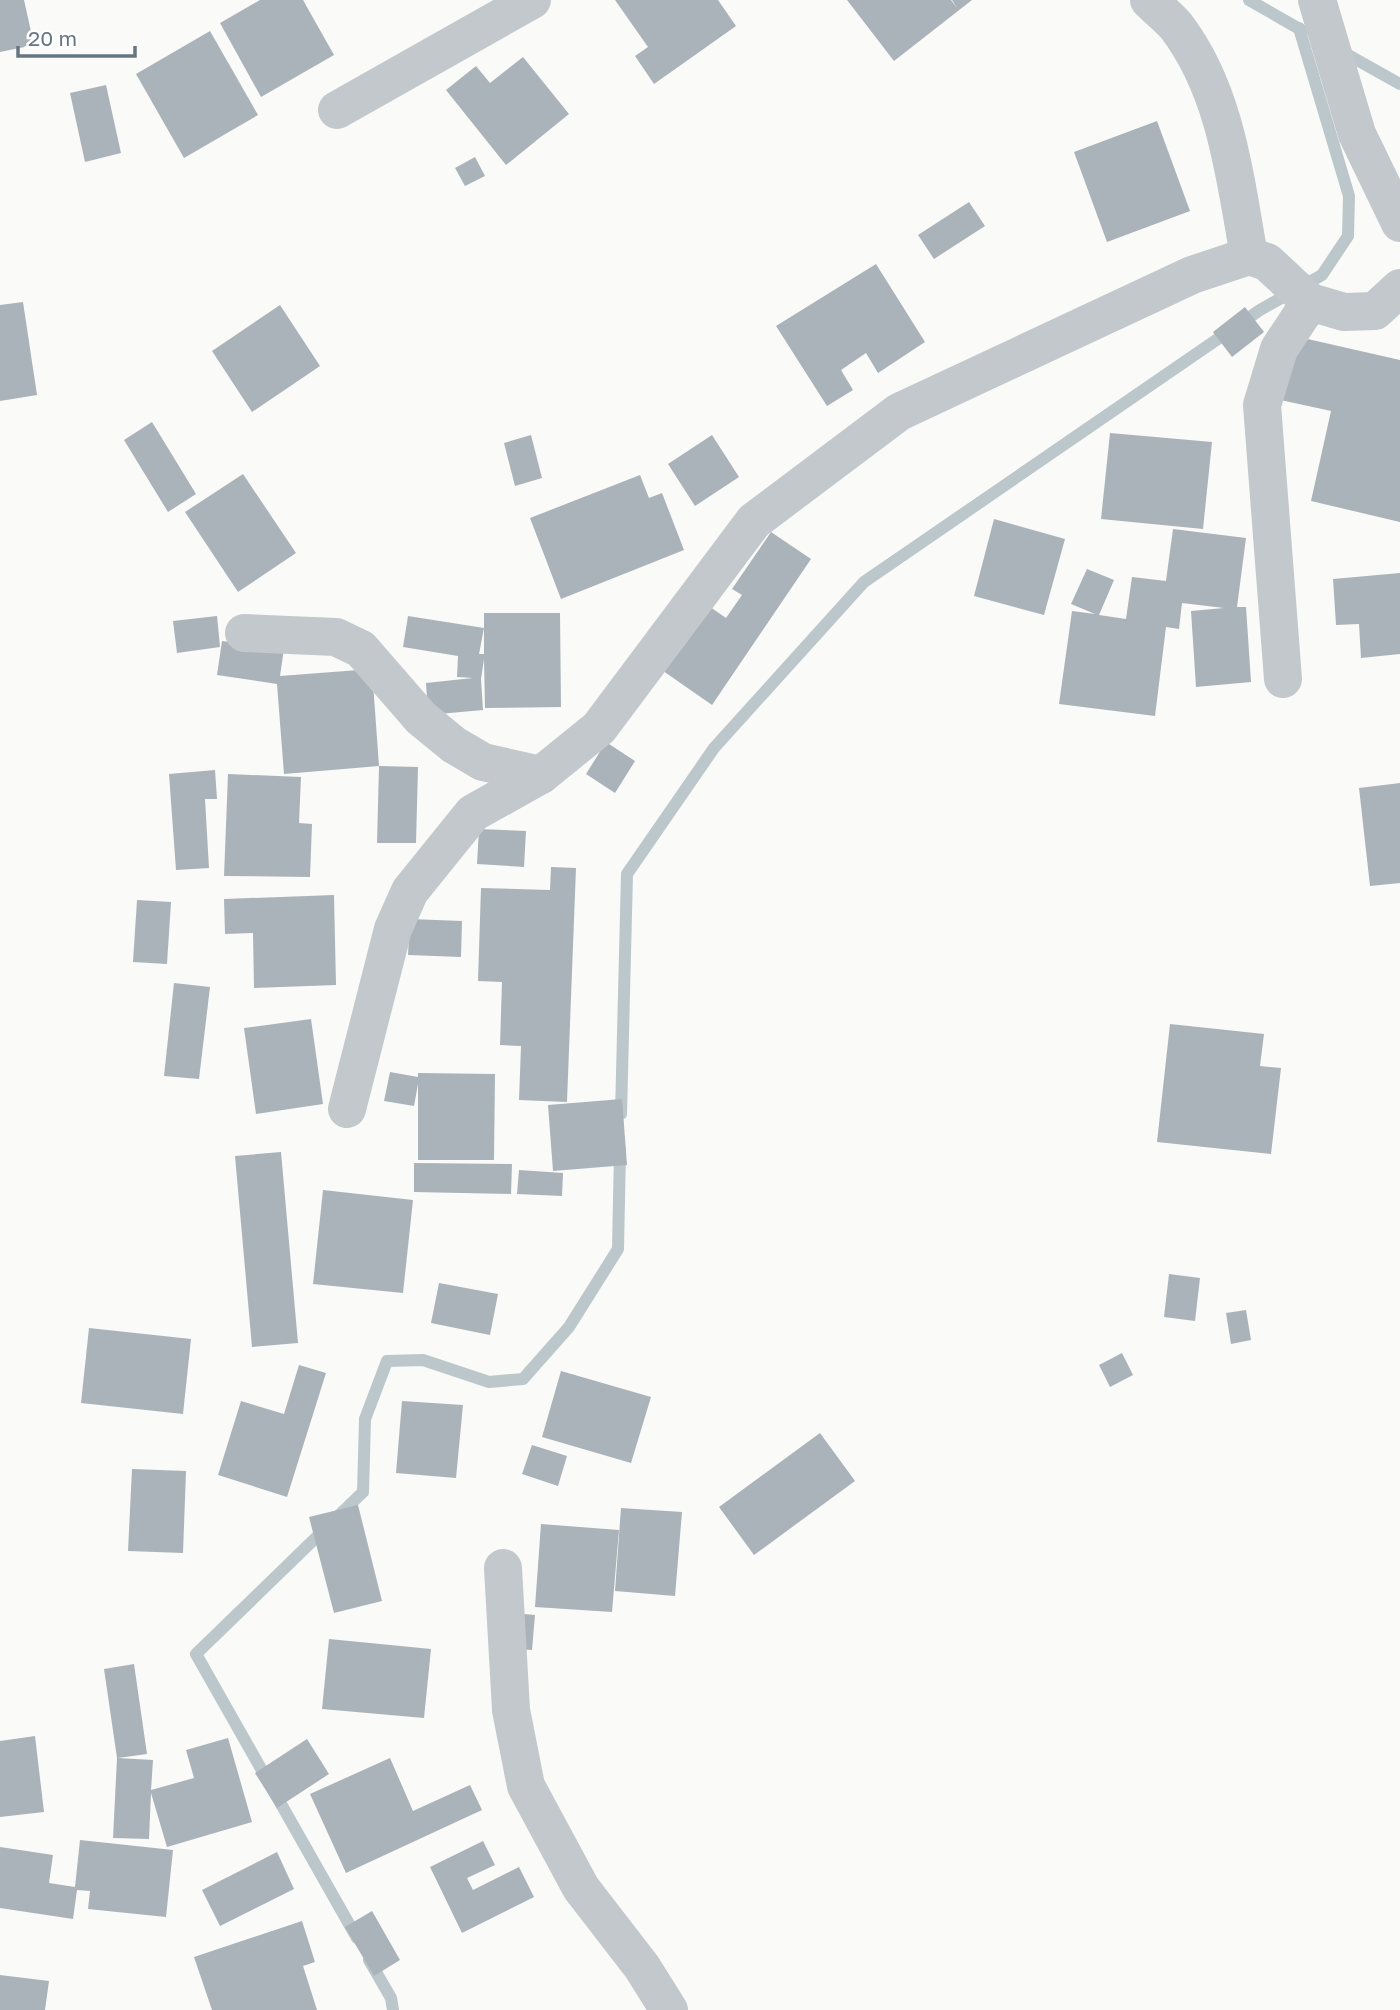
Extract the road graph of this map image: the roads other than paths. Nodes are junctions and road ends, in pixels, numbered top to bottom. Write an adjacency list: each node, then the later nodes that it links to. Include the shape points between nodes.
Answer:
1 (532, 0): 4 (street)
2 (1149, 0): 6 (street, via 1176,26 1198,63 1227,132)
3 (1317, 0): 5 (street, via 1357,134)
4 (337, 110)
5 (1400, 223)
6 (1263, 263): 8 (street); 11 (street, via 1192,275 899,412 754,521 599,729)
7 (1400, 288): 8 (street, via 1375,311 1344,312)
8 (1310, 302): 10 (street, via 1279,349 1262,405)
9 (244, 632): 11 (street, via 336,637 361,649 421,718 454,745 483,762)
10 (1283, 679)
11 (541, 775): 12 (street, via 473,813 410,891 393,929)
12 (347, 1110)
13 (503, 1568): 14 (street, via 511,1710 526,1786 581,1888)
14 (669, 2010)

